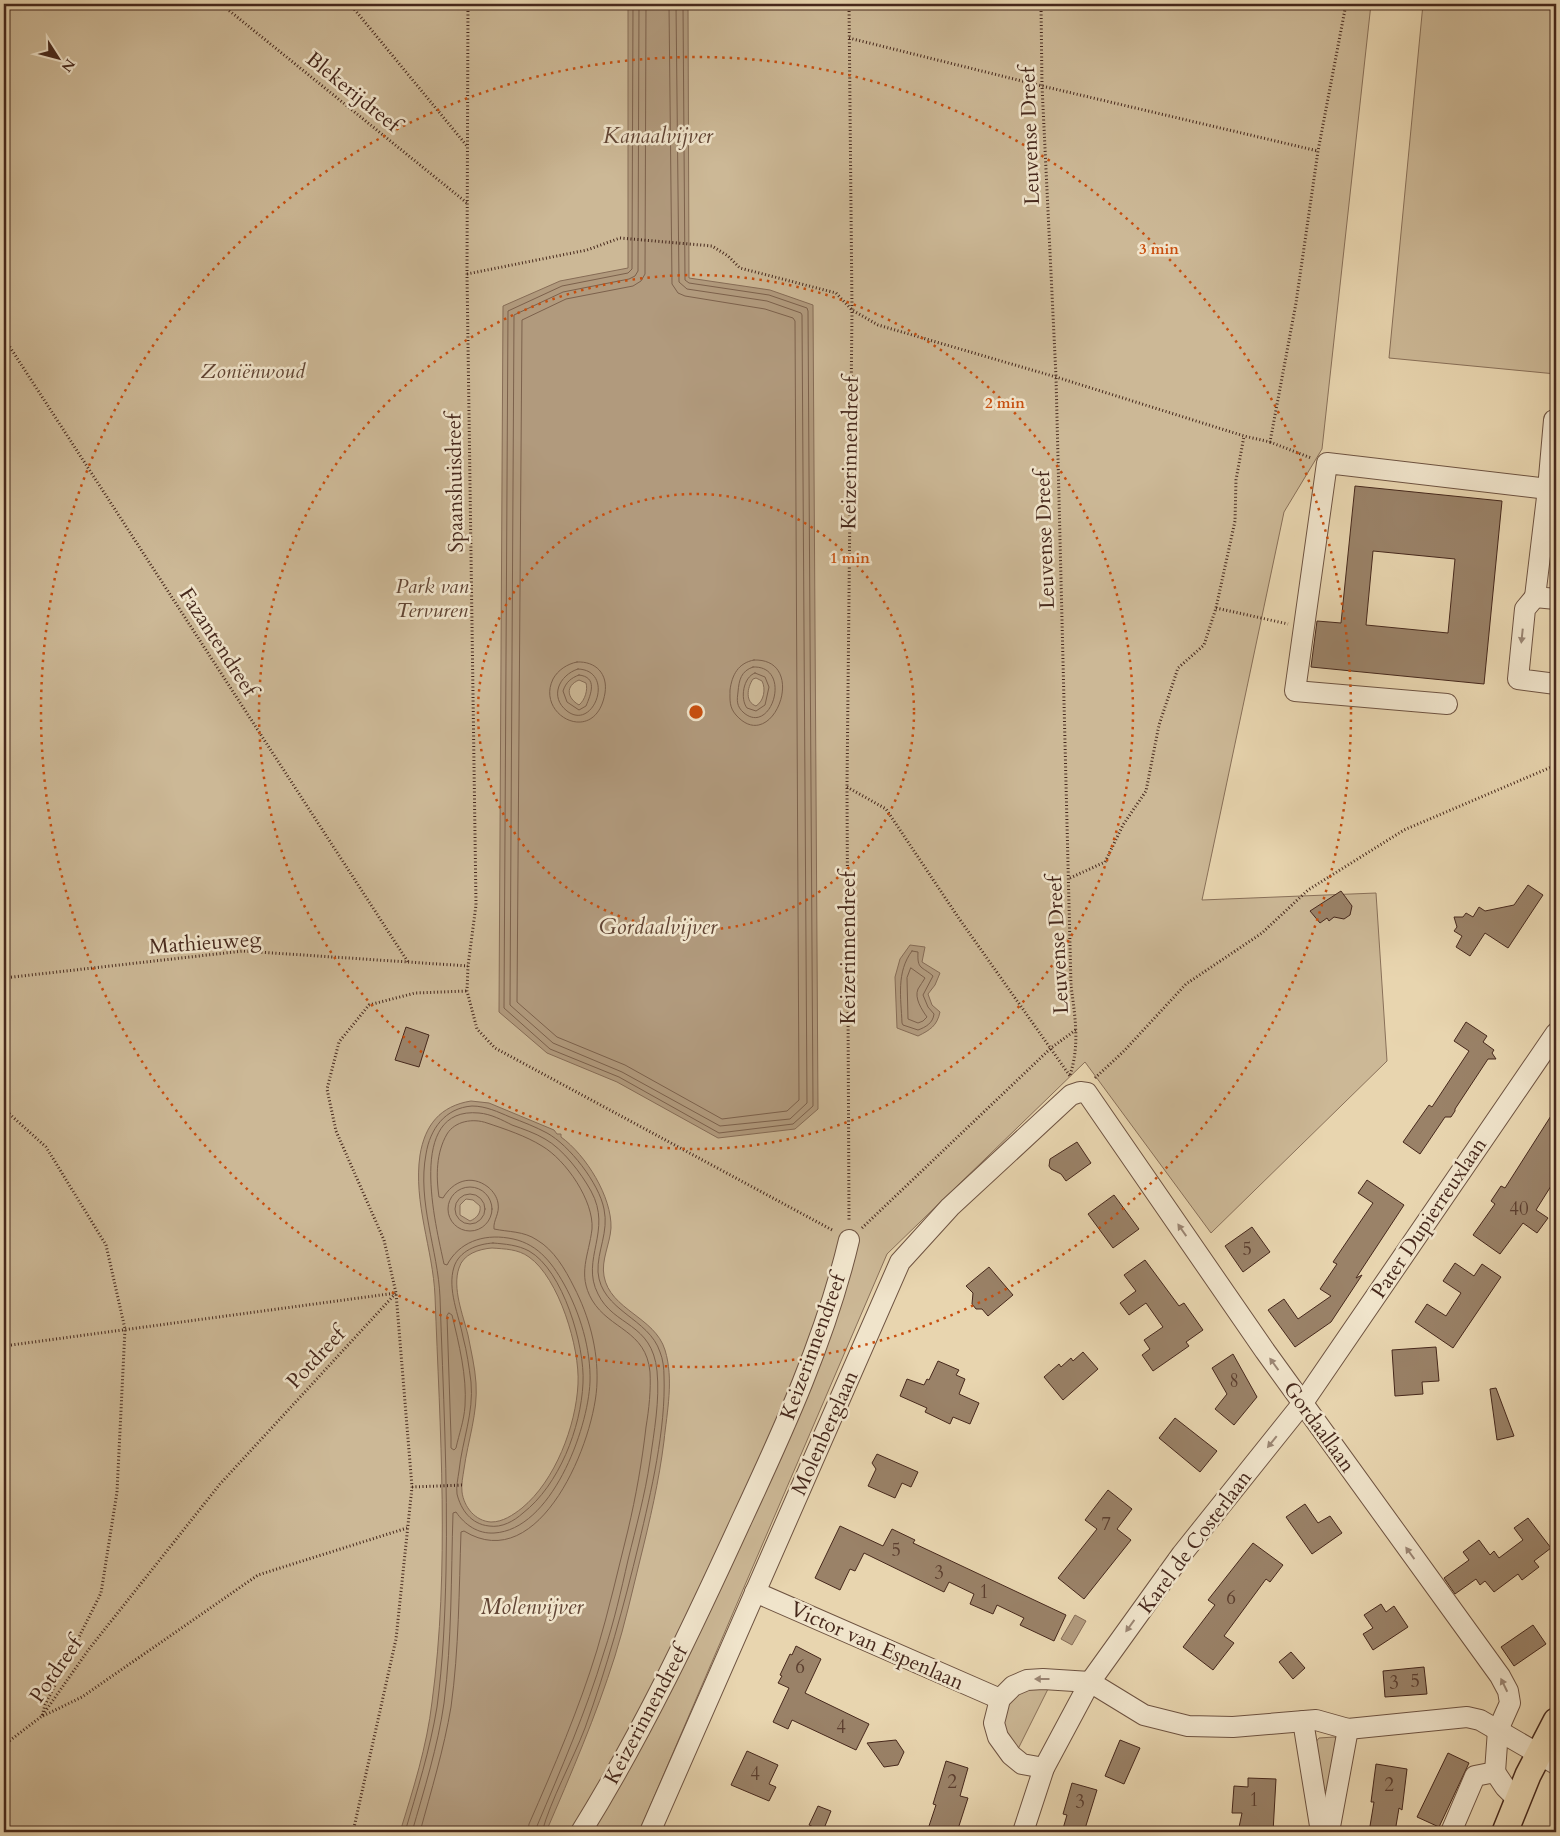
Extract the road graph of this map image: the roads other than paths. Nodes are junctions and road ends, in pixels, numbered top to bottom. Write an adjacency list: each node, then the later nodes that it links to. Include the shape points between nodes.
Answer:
1 (1554, 420): 2 (street)
2 (1548, 489): 3 (street); 6 (street, via 1327,463 1295,691)
3 (1535, 597): 4 (street); 5 (street, one-way to 5, via 1525,609 1518,679)
4 (1556, 599)
5 (1556, 684)
6 (1447, 704)
7 (1556, 1033): 10 (street, Pater Dupierreuxlaan)
8 (1075, 1083): 10 (street, Gordaallaan, one-way to 8, via 1087,1093); 11 (street, Molenberglaan, via 1070,1095 950,1207 900,1262)
9 (849, 1240): 22 (street, Keizerinnendreef, via 839,1284 790,1415 646,1720)
10 (1302, 1404): 12 (street, Karel de Costerlaan, one-way to 12, via 1182,1554); 17 (street, Gordaallaan, one-way to 10, via 1510,1704 1500,1676)
11 (755, 1592): 13 (street, Victor van Espenlaan); 23 (street, Molenberglaan)
12 (1090, 1682): 13 (street, one-way to 13, via 1027,1680 1014,1686); 14 (street, via 1144,1715 1188,1726 1233,1727); 19 (street, Karel de Costerlaan)
13 (1000, 1699): 19 (street, via 994,1723 998,1737 1022,1764)
14 (1303, 1721): 16 (street, via 1324,1721); 25 (street)
15 (1556, 1721): 18 (main road)
16 (1348, 1729): 17 (street, via 1466,1717); 26 (street)
17 (1498, 1730): 18 (street); 20 (street)
18 (1547, 1759): 21 (main road)
19 (1044, 1768): 24 (street, Karel de Costerlaan)
20 (1495, 1772): 21 (street); 27 (street, via 1475,1776)
21 (1517, 1799): 28 (main road)
22 (581, 1832)
23 (650, 1832)
24 (1023, 1832)
25 (1321, 1832)
26 (1329, 1832)
27 (1451, 1832)
28 (1505, 1832)

